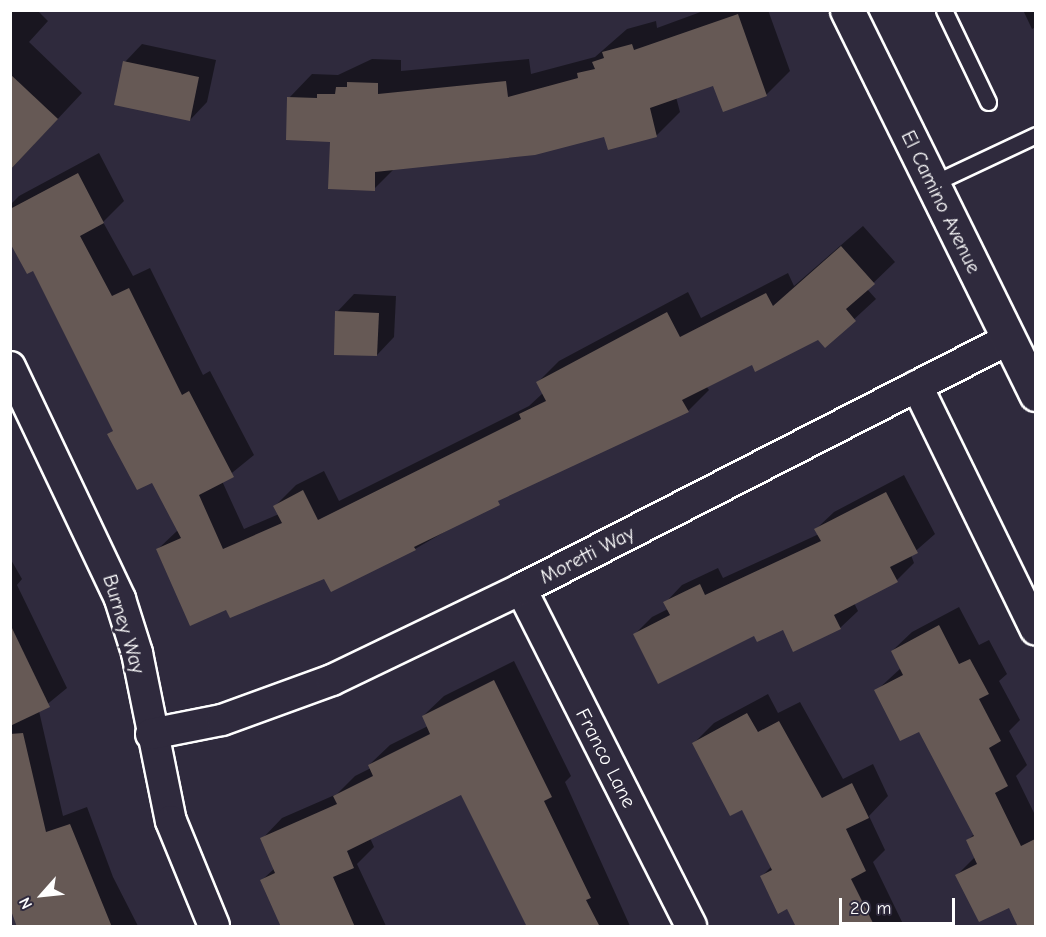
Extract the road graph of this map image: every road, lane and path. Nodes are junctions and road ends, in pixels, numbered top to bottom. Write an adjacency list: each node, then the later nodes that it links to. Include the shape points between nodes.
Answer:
1 (847, 10): 5 (main road, El Camino Avenue)
2 (944, 10): 3 (lane)
3 (988, 102)
4 (1035, 135): 5 (lane)
5 (932, 184): 6 (main road, El Camino Avenue)
6 (1009, 339): 8 (main road, El Camino Avenue); 9 (street, Moretti Way)
7 (10, 367): 12 (street, Burney Way, via 120,599 137,653)
8 (1032, 380)
9 (917, 386): 10 (street, Moretti Way); 11 (street)
10 (520, 589): 12 (street, Moretti Way, via 332,680 222,720); 14 (street, Franco Lane)
11 (1035, 630)
12 (151, 734): 13 (street, Burney Way, via 171,821)
13 (214, 927)
14 (691, 927)

